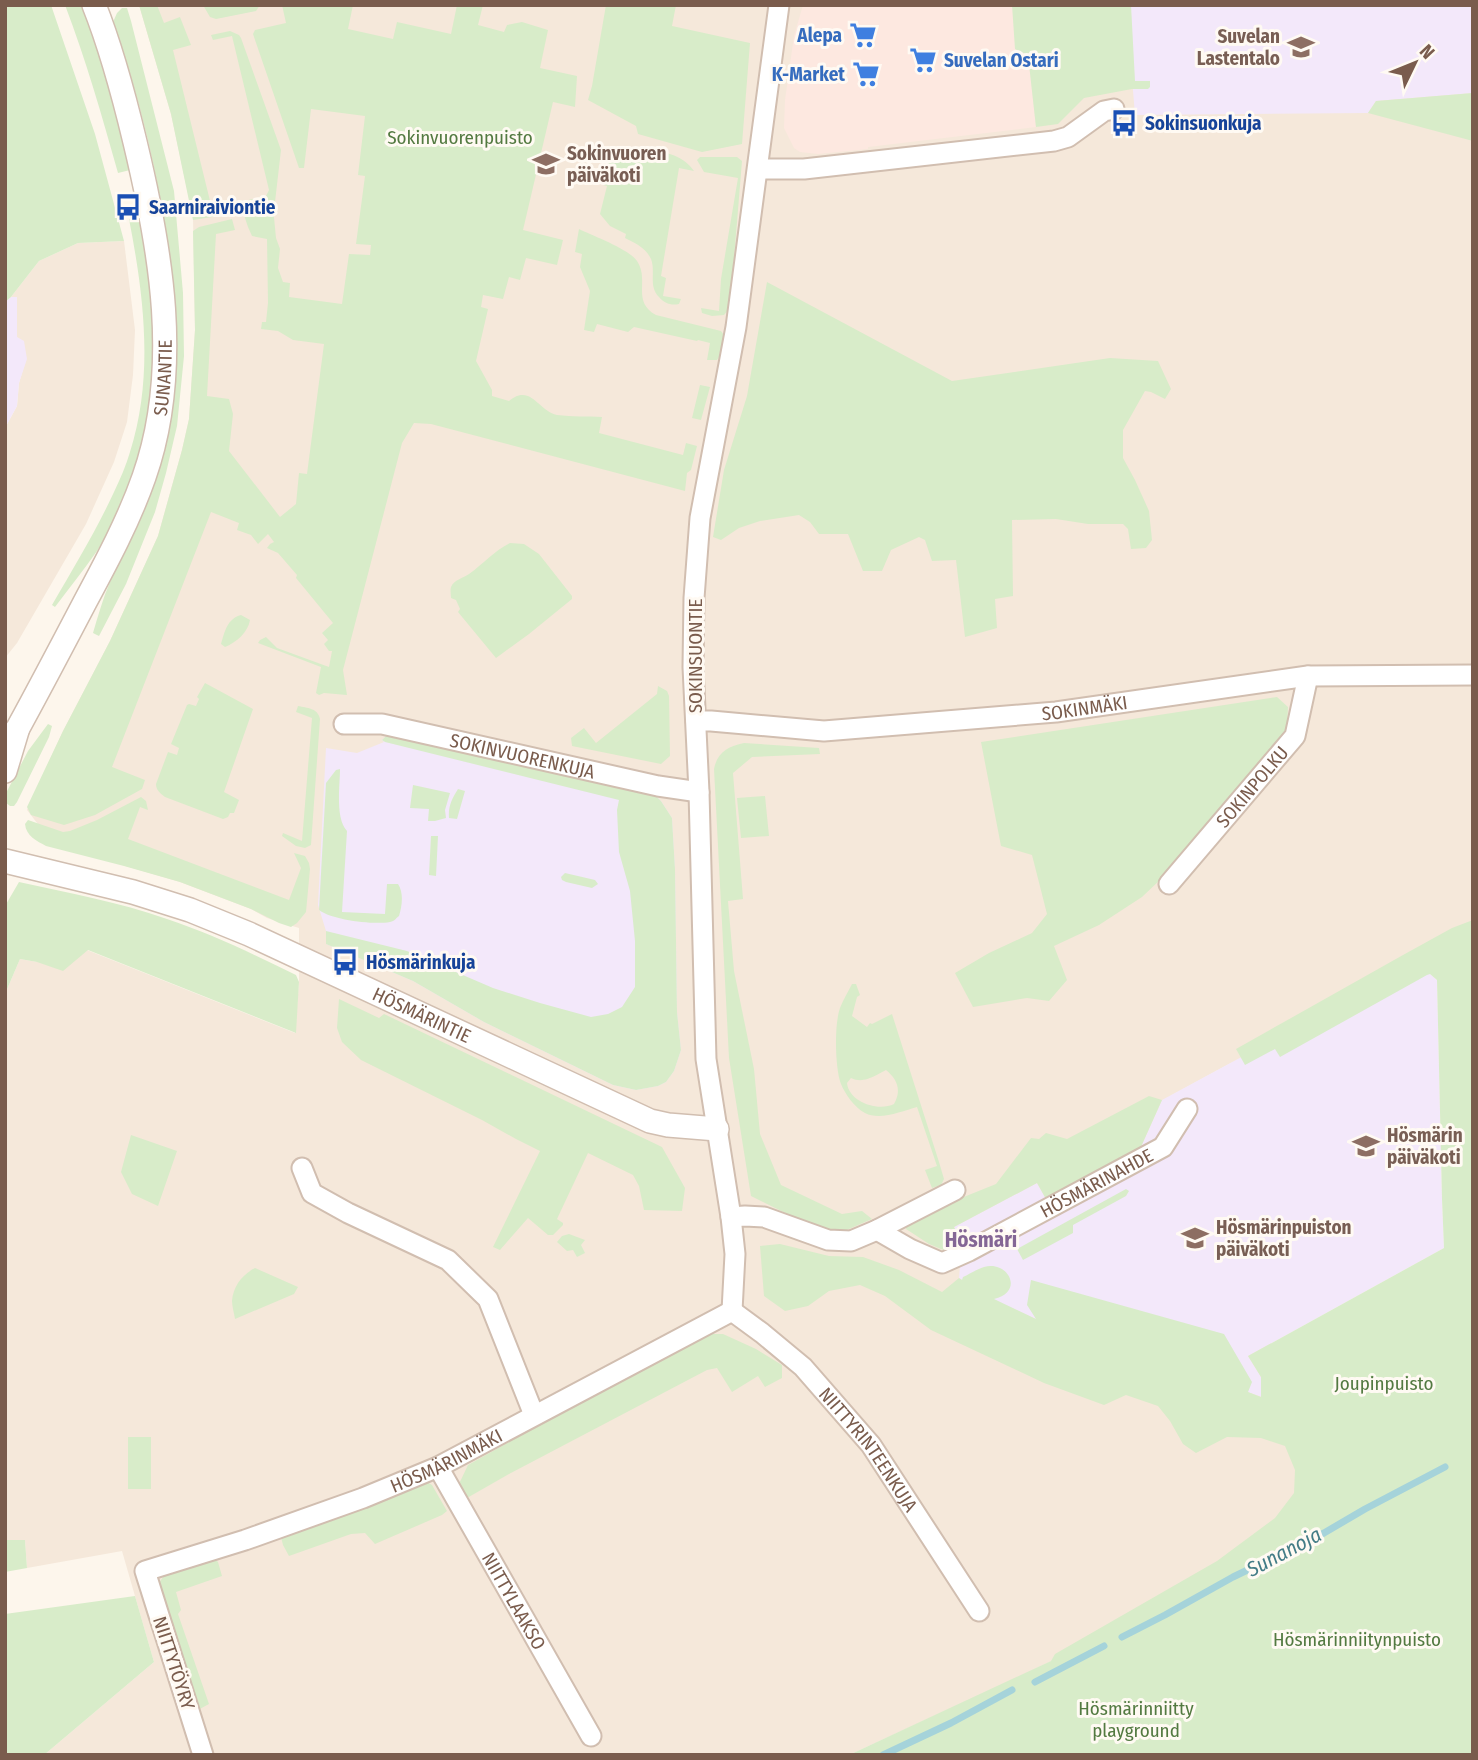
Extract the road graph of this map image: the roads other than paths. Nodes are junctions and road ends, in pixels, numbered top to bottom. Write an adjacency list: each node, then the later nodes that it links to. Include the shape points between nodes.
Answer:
1 (94, 5): 9 (street, SUNANTIE, via 147,190 161,276 165,360 159,422 145,476 107,560)
2 (779, 5): 4 (street, SOKINSUONTIE)
3 (1114, 110): 4 (street, via 1104,111 1068,138 1054,141 804,169)
4 (758, 169): 7 (street, SOKINSUONTIE, via 736,327 700,518 694,612)
5 (1473, 675): 6 (street, SOKINMÄKI)
6 (1308, 676): 7 (street, SOKINMÄKI, via 1055,712 824,731); 13 (street, SOKINPOLKU, via 1294,736)
7 (696, 721): 11 (street, SOKINSUONTIE)
8 (344, 724): 11 (street, SOKINVUORENKUJA, via 382,724)
9 (12, 737): 10 (street, SUNANTIE)
10 (5, 771)
11 (699, 792): 15 (street, SOKINSUONTIE, via 706,1059)
12 (5, 861): 15 (street, HÖSMÄRINTIE, via 190,910 650,1121)
13 (1169, 884)
14 (1187, 1109): 19 (street, HÖSMÄRINAHDE, via 1163,1147 943,1263)
15 (717, 1129): 18 (street, SOKINSUONTIE)
16 (302, 1168): 21 (street, via 312,1193 448,1260 488,1299)
17 (956, 1190): 19 (street)
18 (731, 1217): 19 (street, via 764,1217 828,1240 851,1241); 20 (street, SOKINSUONTIE, via 735,1254)
19 (877, 1230)
20 (732, 1311): 21 (street, HÖSMÄRINMÄKI); 24 (street, NIITTYRINTEENKUJA, via 803,1367 871,1445)
21 (534, 1415): 22 (street, HÖSMÄRINMÄKI)
22 (438, 1466): 23 (street, HÖSMÄRINMÄKI, via 245,1540); 25 (street, NIITTYLAAKSO)
23 (145, 1571): 26 (street, NIITTYTÖYRY)
24 (979, 1611)
25 (591, 1736)
26 (203, 1755)

